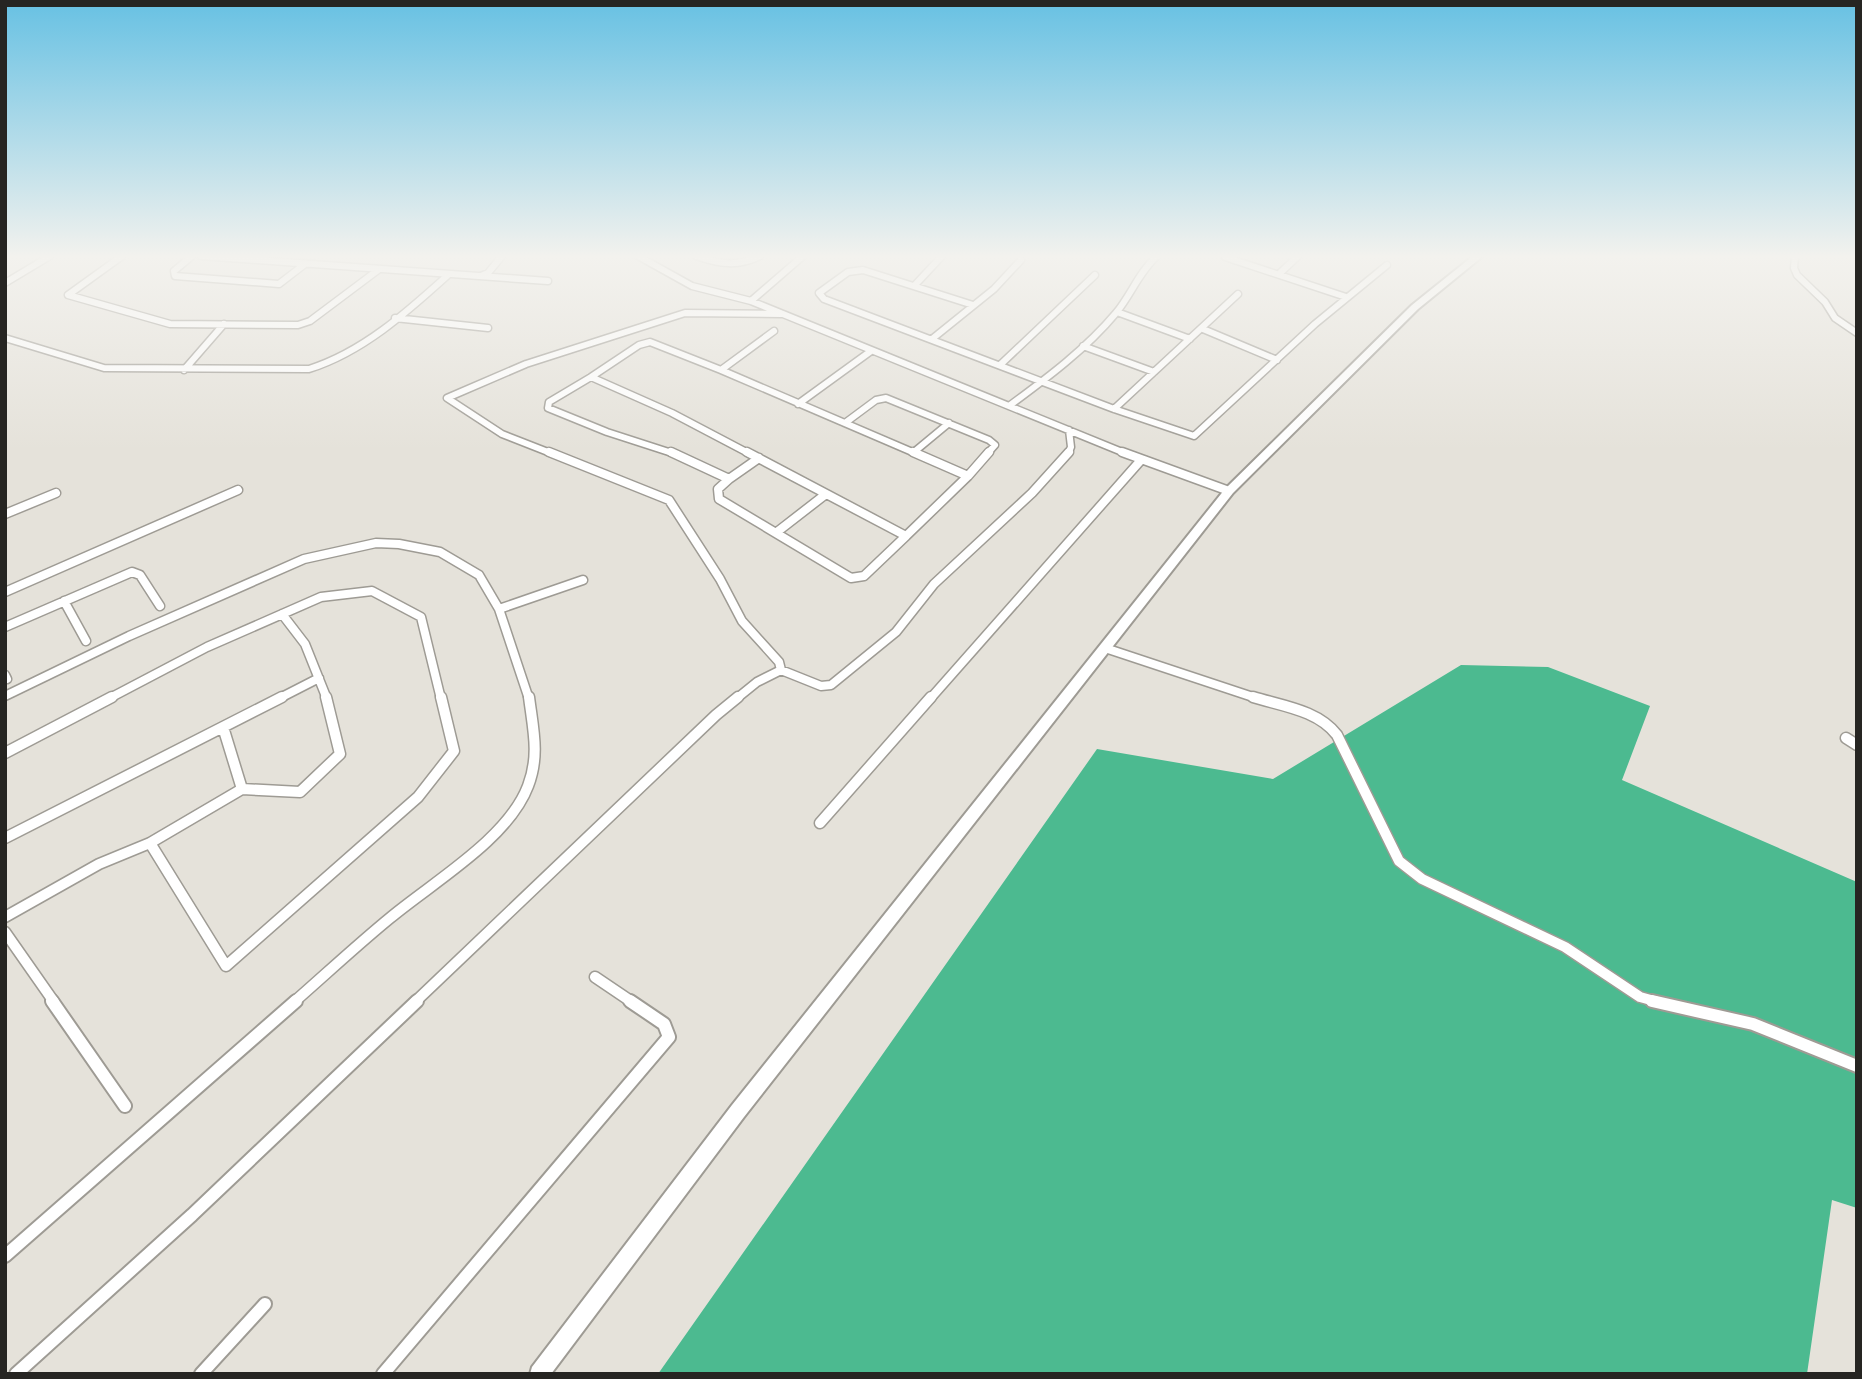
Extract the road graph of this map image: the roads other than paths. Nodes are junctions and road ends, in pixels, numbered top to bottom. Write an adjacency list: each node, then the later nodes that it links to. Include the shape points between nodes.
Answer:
1 (153, 320): 16 (street)
2 (308, 320): 16 (street)
3 (392, 320): 28 (street, via 322,366 299,371)
4 (417, 320): 17 (street)
5 (663, 320): 60 (street, via 526,365 447,398 502,434 669,500 742,621)
6 (797, 320): 25 (street)
7 (882, 320): 22 (street)
8 (954, 320): 22 (street)
9 (1047, 320): 27 (street)
10 (1109, 320): 24 (street)
11 (1140, 320): 23 (street)
12 (1211, 320): 18 (street)
13 (1320, 320): 26 (street)
14 (1402, 320): 45 (main road)
15 (1839, 320): 20 (street)
16 (224, 324): 28 (street)
17 (488, 328)
18 (1203, 328): 23 (street); 26 (street)
19 (774, 331): 29 (street)
20 (1857, 332)
21 (5, 338): 28 (street, via 104,369)
22 (932, 339): 27 (street)
23 (1190, 339): 30 (street)
24 (1083, 346): 30 (street); 32 (street)
25 (872, 351): 33 (street); 34 (street)
26 (1277, 360): 35 (street, via 1194,436)
27 (1000, 365): 32 (street)
28 (184, 370)
29 (721, 370): 31 (street, via 650,342); 33 (street)
30 (1154, 372): 35 (street)
31 (591, 377): 40 (street); 43 (street, via 550,402 548,408 659,447)
32 (1042, 381): 34 (street); 35 (street)
33 (798, 404): 36 (street)
34 (1009, 406): 38 (street)
35 (1114, 409)
36 (845, 423): 37 (street, via 882,398); 39 (street)
37 (948, 423): 39 (street); 42 (street, via 995,446)
38 (1069, 430): 41 (street); 60 (street, via 1072,447 1068,456 934,584 896,632 836,683 821,686)
39 (914, 452): 42 (street)
40 (759, 458): 43 (street); 47 (street)
41 (1141, 460): 45 (street); 68 (street)
42 (968, 476): 50 (street)
43 (729, 479): 49 (street, via 718,489 719,499)
44 (238, 490): 52 (street)
45 (1229, 491): 59 (main road)
46 (56, 493): 48 (street)
47 (826, 494): 49 (street); 50 (street)
48 (6, 511)
49 (777, 532): 50 (street, via 851,578 864,576)
50 (906, 536)
51 (583, 580): 55 (street)
52 (5, 592)
53 (64, 601): 54 (street, via 132,572 140,575); 57 (street); 58 (street)
54 (160, 606)
55 (499, 609): 62 (street, via 479,575 440,552 400,544 345,548 304,559); 76 (street, via 527,690 537,756 519,804 475,851 391,916)
56 (282, 614): 61 (street, via 296,627); 66 (street, via 207,647); 70 (street, via 321,597 372,591 421,617 454,751 418,797 226,966)
57 (5, 627)
58 (86, 641)
59 (1105, 648): 74 (street, via 1328,723 1399,861 1422,879 1565,947 1640,996 1753,1024); 81 (main road, via 746,1100)
60 (781, 670): 78 (street, via 757,682 688,740 192,1215)
61 (319, 678): 63 (street); 67 (street, via 340,754 300,792)
62 (5, 696)
63 (223, 727): 67 (street); 69 (street)
64 (1846, 738): 65 (street)
65 (1857, 745)
66 (5, 753)
67 (242, 789): 70 (street)
68 (820, 823)
69 (5, 838)
70 (150, 843): 71 (street, via 99,864)
71 (5, 917)
72 (5, 932): 75 (street)
73 (595, 977): 80 (street, via 664,1024 668,1037)
74 (1857, 1066)
75 (125, 1106)
76 (5, 1256)
77 (265, 1304): 79 (street)
78 (16, 1374)
79 (201, 1374)
80 (383, 1374)
81 (539, 1374)

